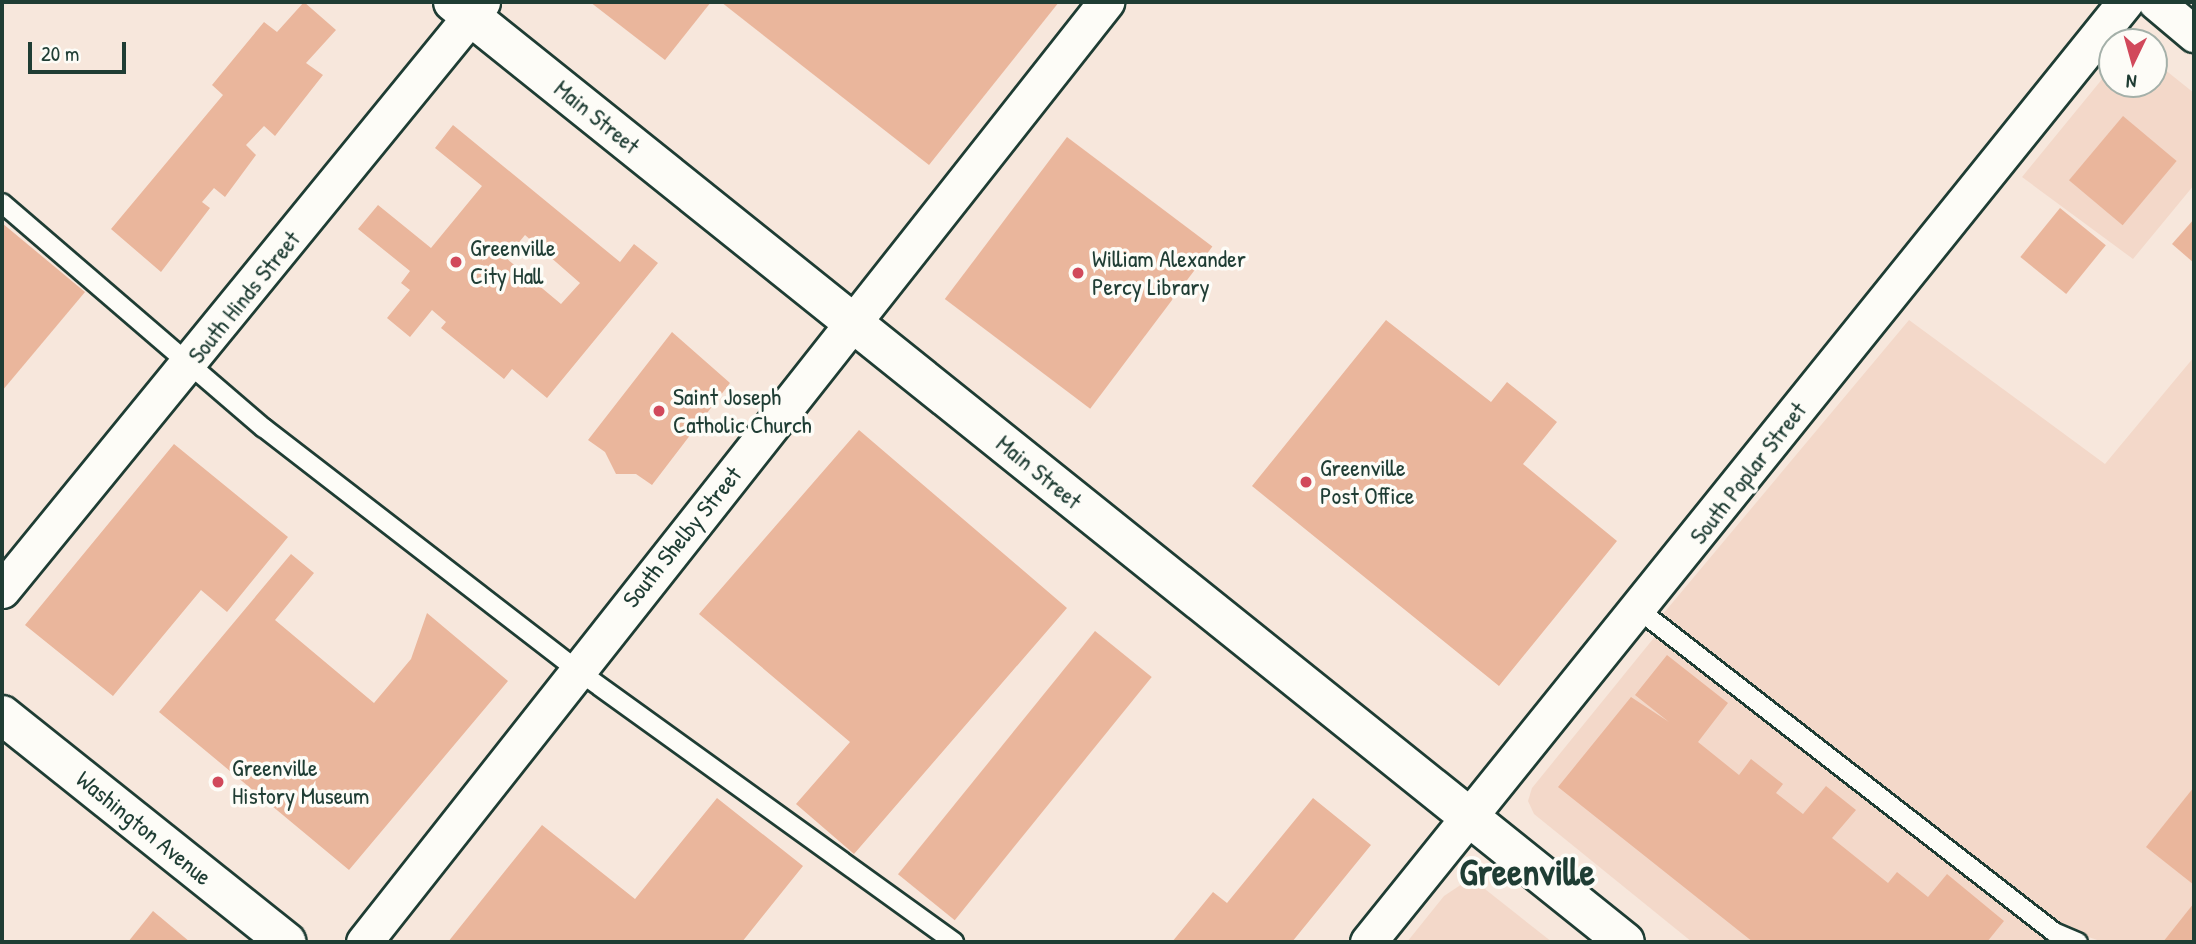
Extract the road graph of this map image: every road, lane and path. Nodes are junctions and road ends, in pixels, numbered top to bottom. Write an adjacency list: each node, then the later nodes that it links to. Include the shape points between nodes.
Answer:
1 (1106, 2): 7 (street, South Shelby Street)
2 (2125, 2): 10 (street, South Poplar Street)
3 (2156, 2): 5 (street)
4 (469, 7): 7 (street, Main Street); 8 (street, South Hinds Street)
5 (2194, 34)
6 (2, 203): 8 (lane)
7 (854, 323): 11 (street, South Shelby Street); 13 (street, Main Street)
8 (190, 364): 9 (street, South Hinds Street); 11 (lane)
9 (2, 590)
10 (1639, 610): 13 (street, South Poplar Street); 19 (lane, via 2054,932)
11 (577, 670): 15 (street, South Shelby Street); 16 (lane)
12 (2, 715): 14 (street, Washington Avenue)
13 (1469, 818): 17 (street, South Poplar Street); 18 (street, Main Street)
14 (286, 942)
15 (364, 942)
16 (954, 942)
17 (1368, 942)
18 (1625, 942)
19 (2078, 942)

